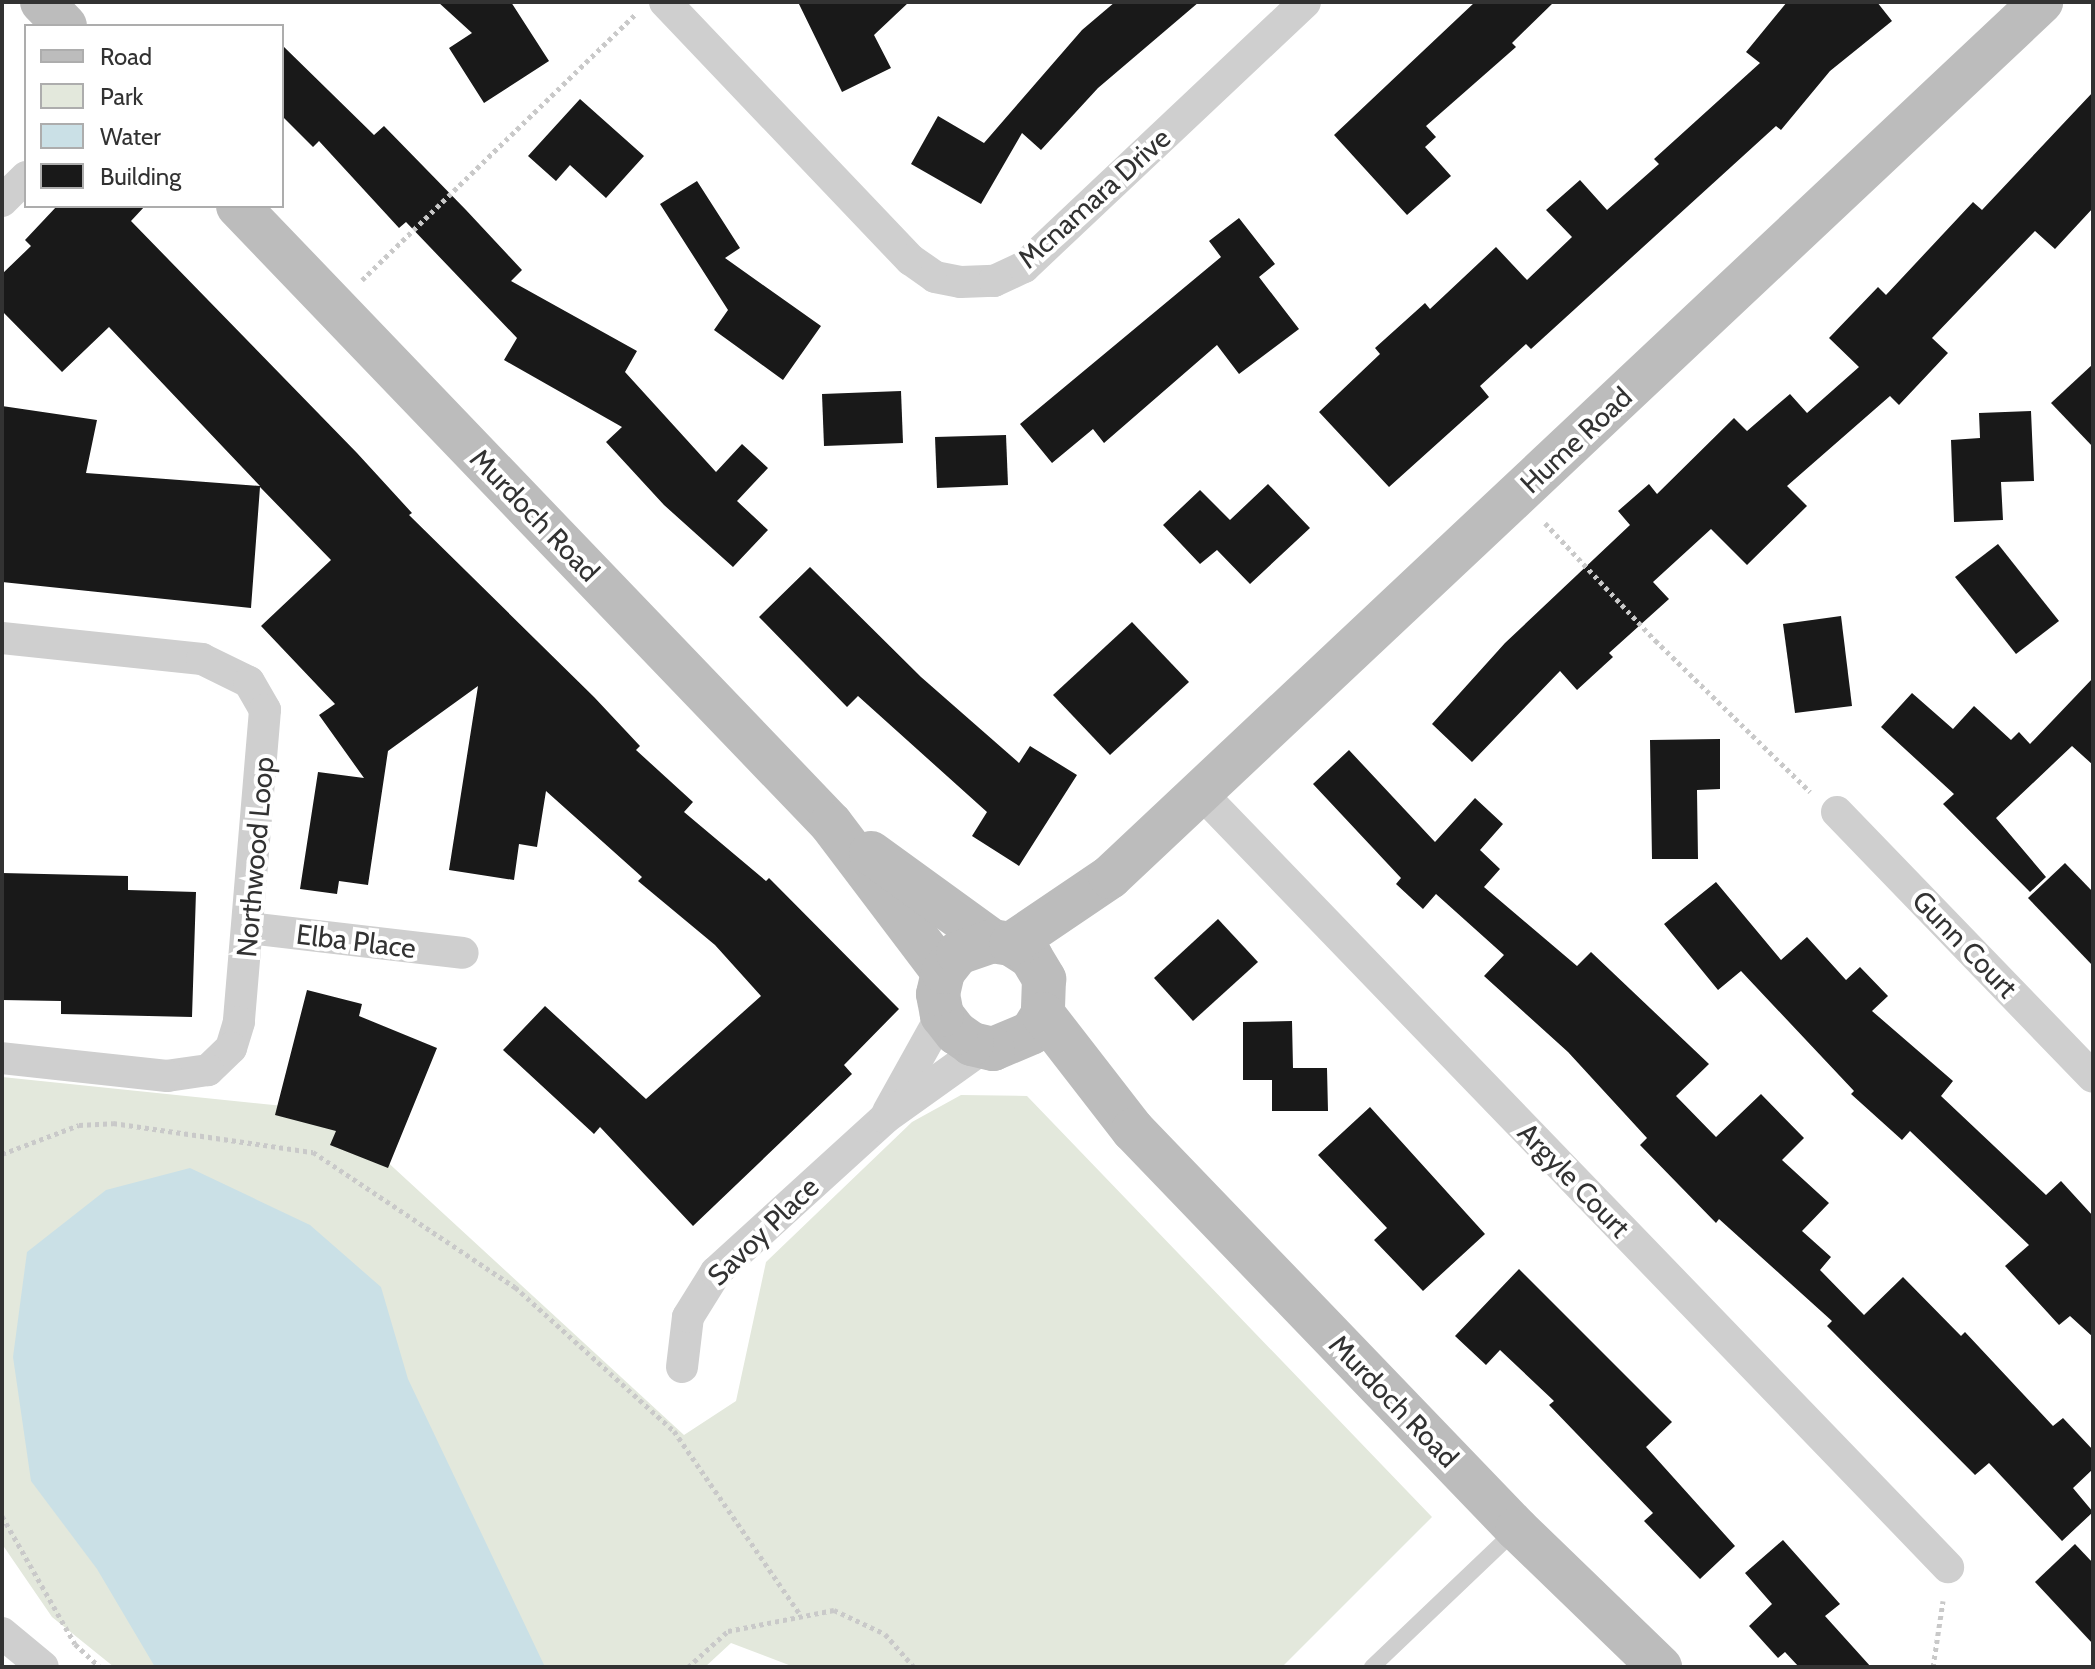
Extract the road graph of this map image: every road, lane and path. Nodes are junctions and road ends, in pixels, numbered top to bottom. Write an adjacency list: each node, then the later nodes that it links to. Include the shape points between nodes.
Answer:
1 (42, 2): 5 (main road)
2 (1305, 2): 4 (street, Mcnamara Drive, via 1024,267 994,281 961,282 935,277 911,260)
3 (2041, 2): 12 (main road, Hume Road)
4 (652, 7): 9 (path)
5 (63, 24)
6 (24, 179): 7 (street)
7 (2, 201)
8 (240, 208): 9 (main road, Murdoch Road)
9 (334, 306): 14 (main road, Murdoch Road)
10 (1536, 513): 13 (path, via 1795,781)
11 (2, 638): 16 (street, Northwood Loop, via 202,659 249,682 265,710 265,747)
12 (1201, 793): 15 (main road, Hume Road); 29 (street, Argyle Court)
13 (1837, 812): 23 (street, Gunn Court)
14 (831, 824): 17 (main road, Murdoch Road); 19 (main road, Murdoch Road)
15 (1110, 877): 17 (main road, Hume Road); 21 (main road, Hume Road)
16 (248, 928): 18 (street, Elba Place); 22 (street, Northwood Loop, via 239,1022 231,1048 208,1070 167,1076)
17 (1002, 943): 19 (main road, via 958,953); 21 (main road, Murdoch Road, via 1031,957)
18 (463, 953)
19 (943, 972): 20 (main road, via 938,994)
20 (942, 1015): 21 (main road, Murdoch Road, via 956,1033); 24 (street, Savoy Place)
21 (1021, 1021): 24 (street, Savoy Place); 28 (main road, Murdoch Road)
22 (2, 1058)
23 (2093, 1077)
24 (885, 1118): 26 (street, Savoy Place, via 709,1280 688,1317)
25 (2, 1154): 30 (path, via 79,1125 113,1123 313,1152 515,1287 674,1431)
26 (682, 1367)
27 (2, 1516): 33 (path, via 75,1644)
28 (1517, 1529): 36 (lane); 37 (main road, Murdoch Road)
29 (1948, 1567): 38 (path)
30 (799, 1613): 34 (path, via 728,1631); 35 (path, via 834,1610 885,1634)
31 (2, 1633): 32 (street)
32 (43, 1667)
33 (100, 1667)
34 (688, 1667)
35 (914, 1667)
36 (1372, 1667)
37 (1660, 1667)
38 (1933, 1667)

